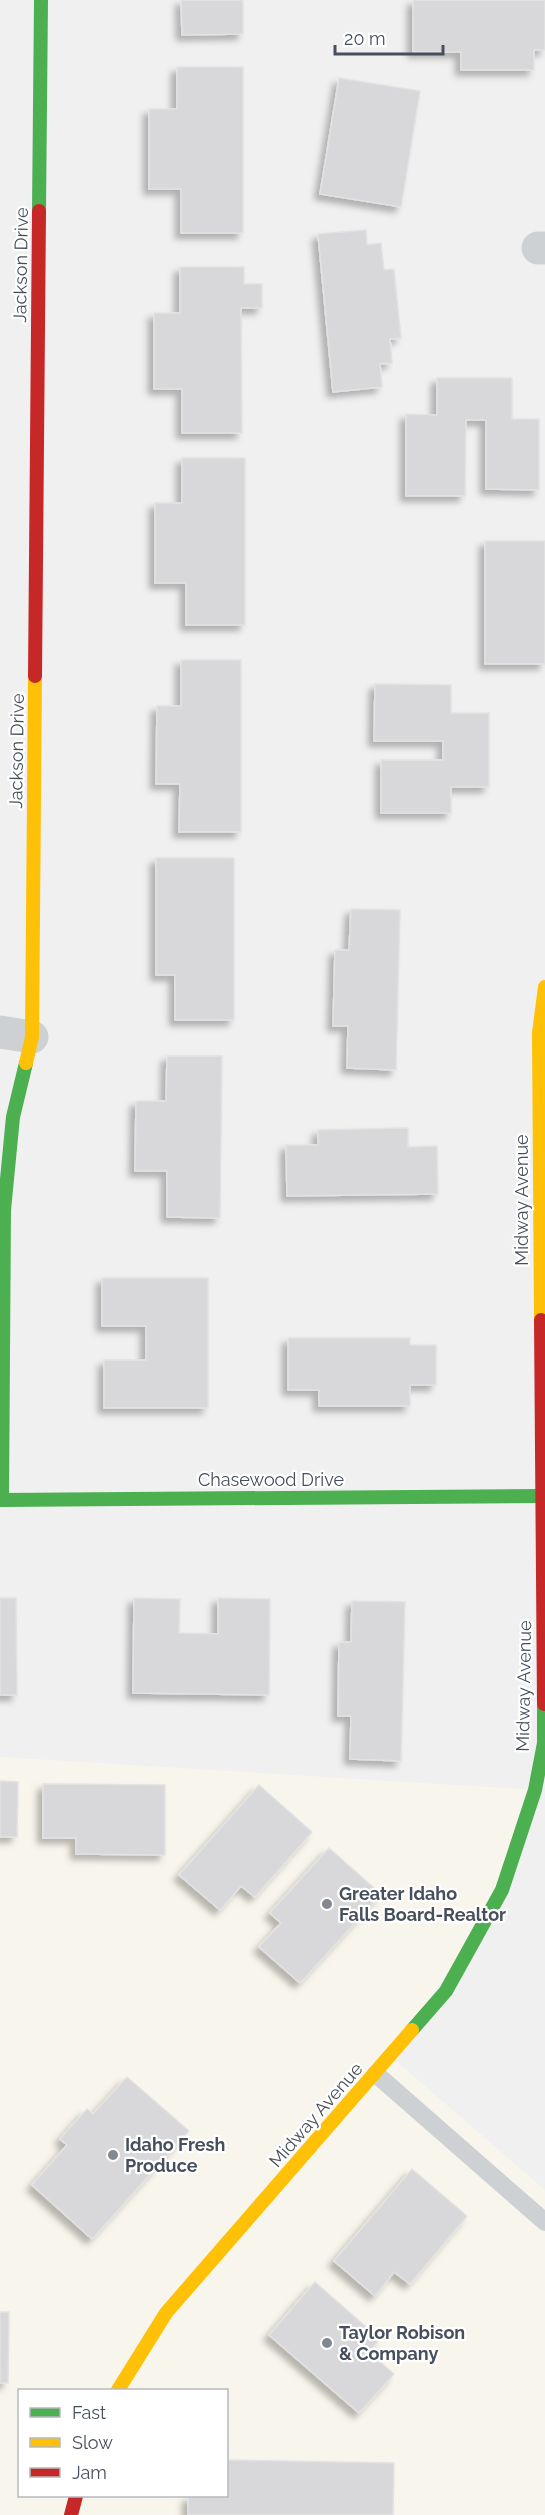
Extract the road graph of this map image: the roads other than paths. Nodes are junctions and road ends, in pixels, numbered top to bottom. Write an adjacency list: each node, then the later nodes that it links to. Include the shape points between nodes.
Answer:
1 (41, 0): 4 (street, Jackson Drive)
2 (545, 987): 5 (street, Midway Avenue, via 539,1033)
3 (0, 1032): 4 (street)
4 (32, 1036): 6 (street, Jackson Drive, via 13,1117 4,1210)
5 (543, 1497): 6 (street, Chasewood Drive); 7 (street, Midway Avenue, via 544,1743)
6 (1, 1500)
7 (540, 1789): 8 (street, Midway Avenue, via 502,1890 446,1991)
8 (376, 2074): 9 (lane); 10 (street, Midway Avenue, via 166,2313)
9 (545, 2222)
10 (119, 2389)
11 (76, 2497): 12 (street)
12 (70, 2515)

